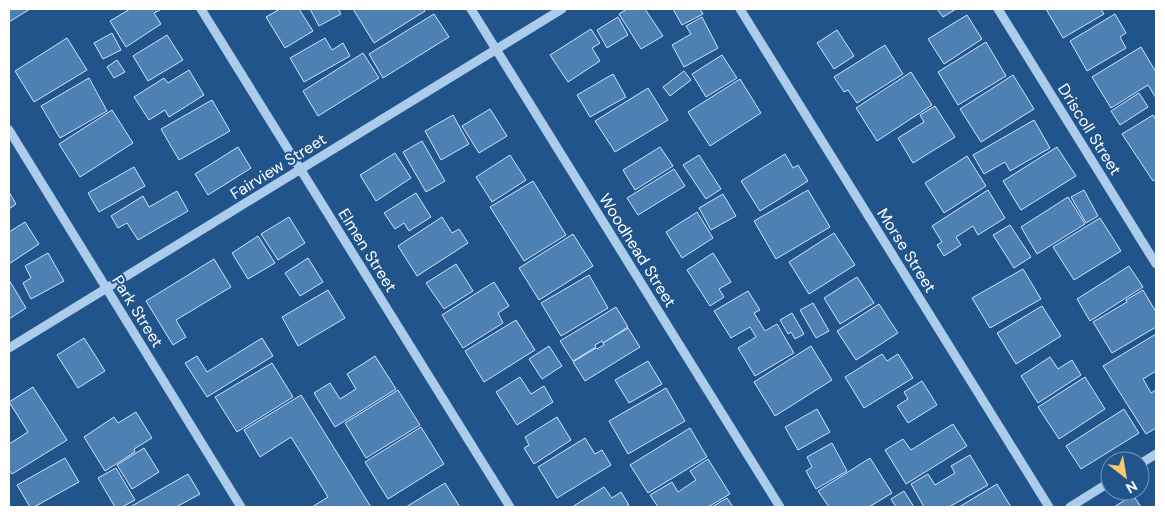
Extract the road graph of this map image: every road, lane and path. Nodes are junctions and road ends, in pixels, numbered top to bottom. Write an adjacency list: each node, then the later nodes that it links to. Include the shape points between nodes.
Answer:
1 (200, 9): 8 (street, Elmen Street)
2 (471, 9): 6 (street, Woodhead Street)
3 (562, 9): 6 (street, Fairview Street)
4 (740, 9): 16 (street, Morse Street)
5 (998, 9): 9 (street, Driscoll Street)
6 (496, 49): 8 (street, Fairview Street); 15 (street, Woodhead Street)
7 (9, 130): 10 (street, Park Street)
8 (301, 170): 10 (street, Fairview Street); 14 (street, Elmen Street)
9 (1156, 264)
10 (107, 289): 11 (street, Fairview Street); 13 (street, Park Street)
11 (9, 348)
12 (1100, 488): 17 (street)
13 (241, 507)
14 (510, 507)
15 (780, 507)
16 (1049, 507)
17 (1070, 507)

